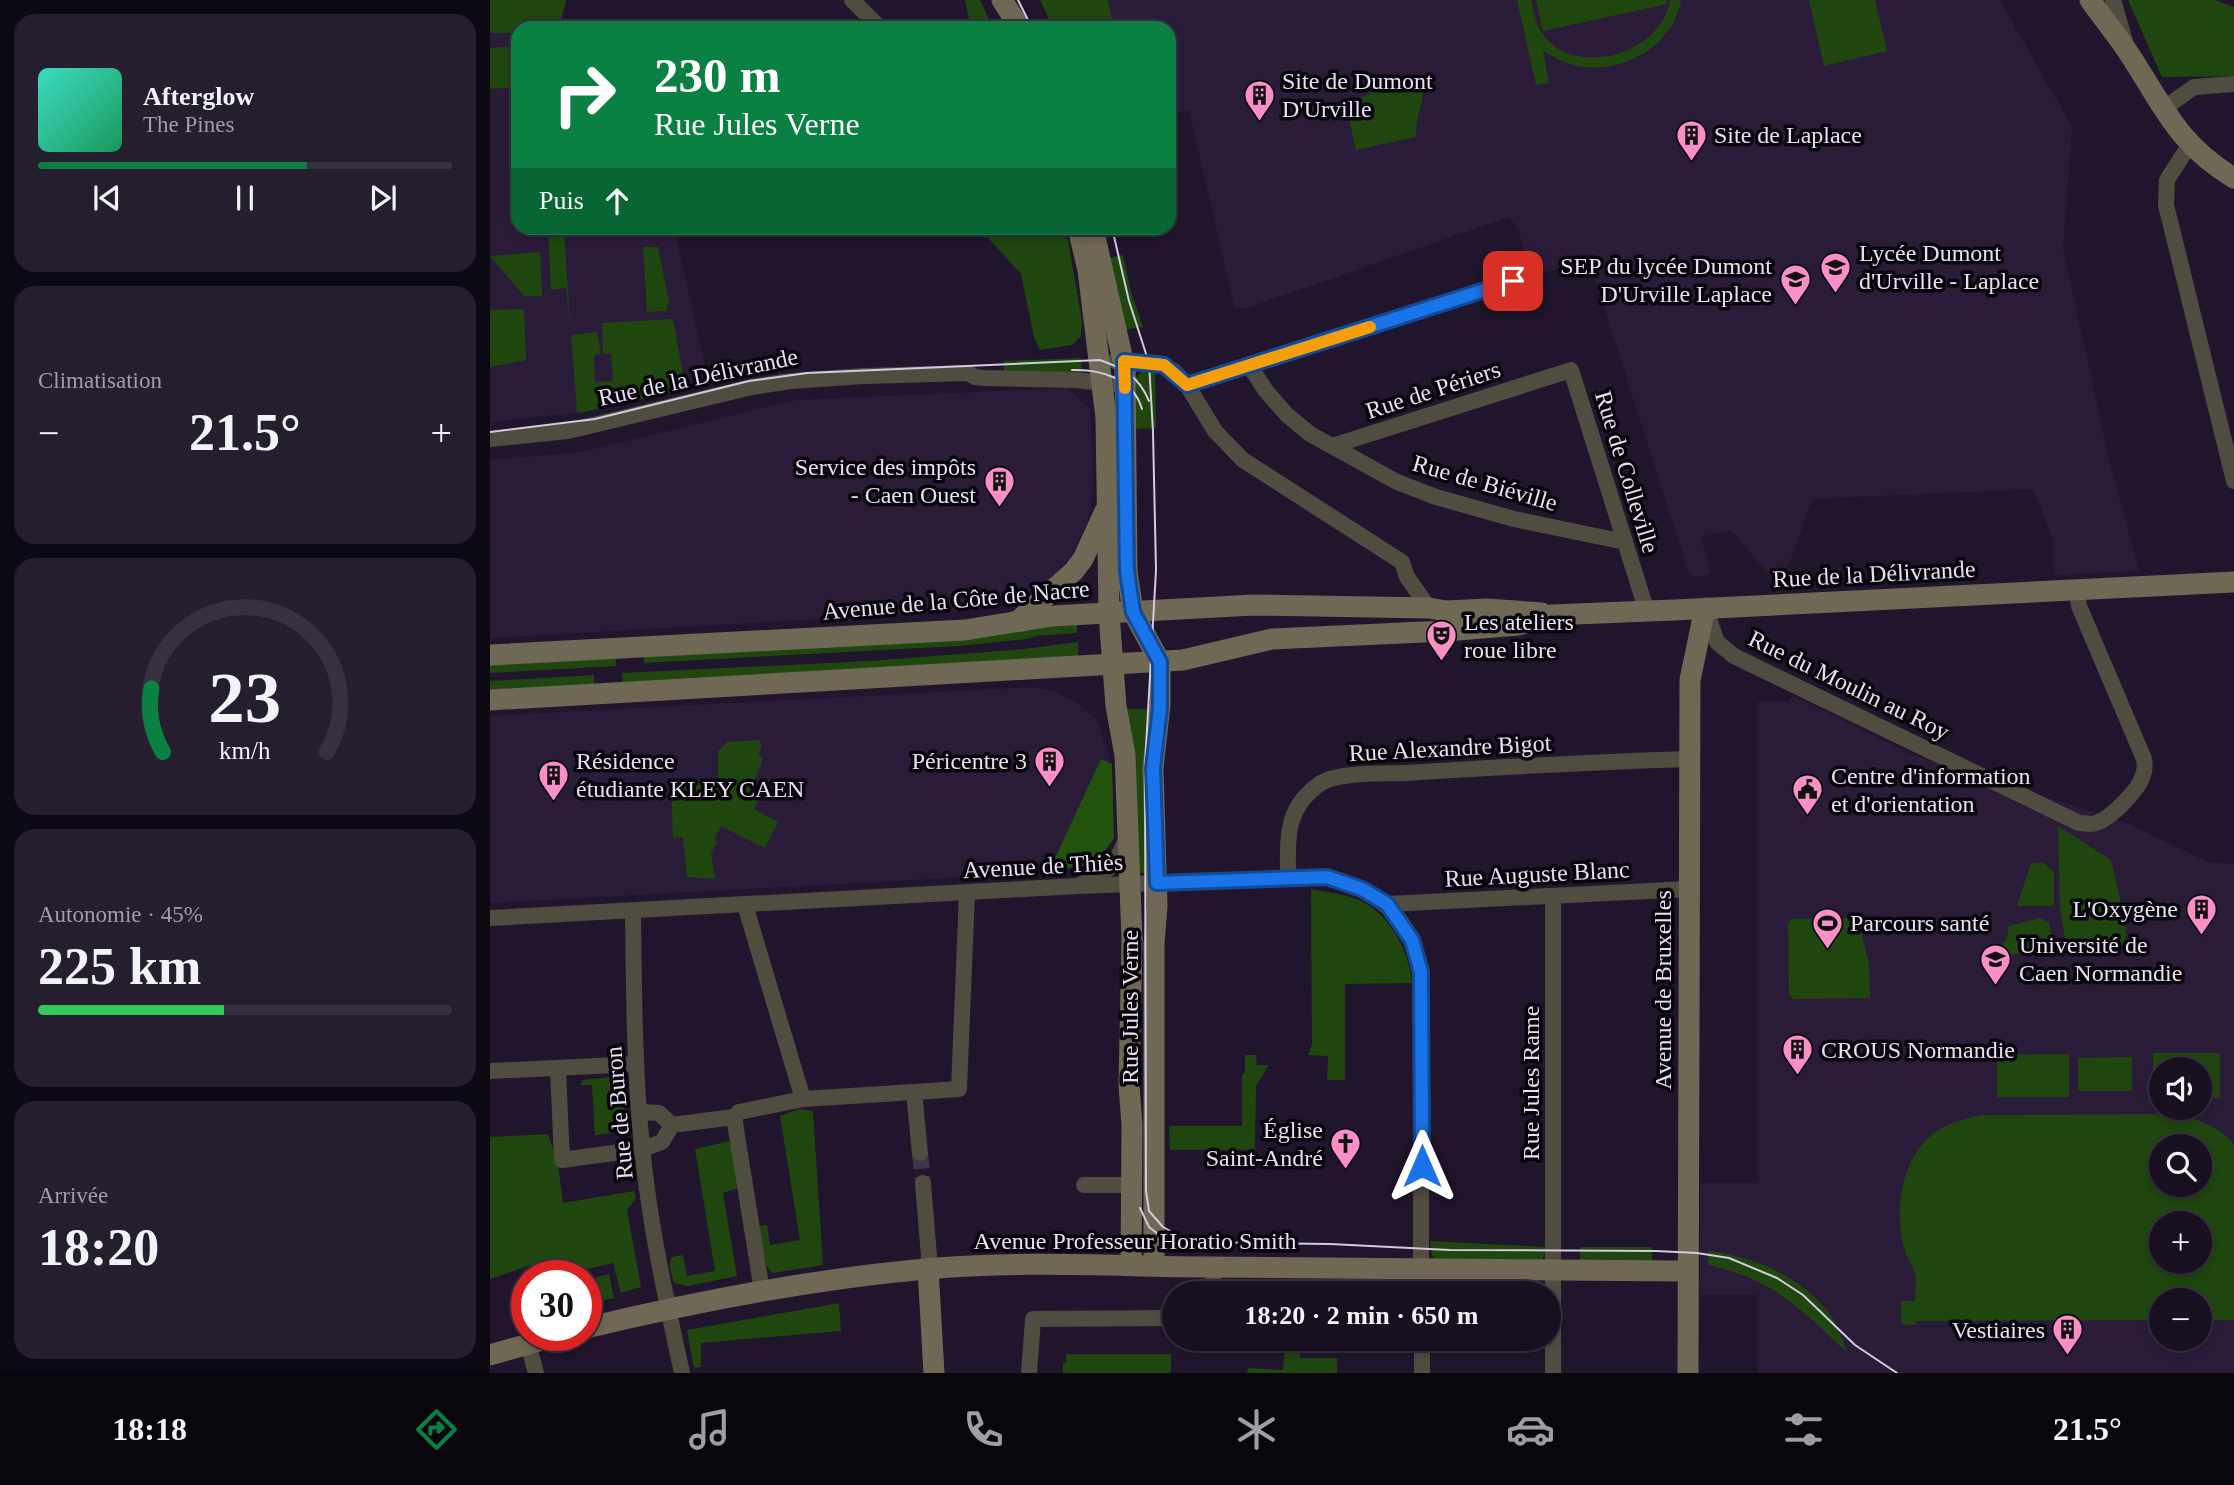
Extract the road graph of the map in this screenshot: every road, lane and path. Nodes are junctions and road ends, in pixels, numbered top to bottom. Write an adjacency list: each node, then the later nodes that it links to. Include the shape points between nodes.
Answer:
1 (852, 0): 4 (street)
2 (2090, 0): 5 (main road)
3 (2113, 0): 5 (street)
4 (873, 21)
5 (2128, 52): 7 (main road)
6 (2234, 83): 7 (street, via 2194,87)
7 (2163, 109): 8 (main road)
8 (2190, 144): 9 (main road); 22 (street, via 2167,180 2166,205)
9 (2234, 178)
10 (1080, 235): 13 (main road, Rue Jules Verne)
11 (1095, 235): 14 (main road)
12 (1517, 280): 15 (street)
13 (1100, 360): 14 (street); 17 (main road, Rue Jules Verne)
14 (1124, 361): 18 (main road); 19 (street, via 1164,365)
15 (1249, 365): 19 (street); 21 (street, Rue de Biéville, via 1287,415)
16 (1548, 378): 21 (street, Rue de Périers); 24 (street, Rue de Colleville, via 1571,370)
17 (1102, 383): 18 (street, Rue de la Délivrande); 20 (street, Rue de la Délivrande, via 984,378 968,373 845,376 752,387 568,431); 23 (main road, Rue Jules Verne)
18 (1125, 384): 29 (main road, via 1127,571)
19 (1187, 385): 27 (street, via 1210,423 1242,460 1402,562)
20 (490, 439)
21 (1332, 446): 24 (street, Rue de Biéville, via 1380,474 1436,497)
22 (2234, 481)
23 (1108, 503): 31 (main road, Rue Jules Verne); 33 (main road, via 1074,571)
24 (1625, 542): 30 (street, Rue de Colleville)
25 (2234, 582): 26 (main road, Rue de la Délivrande)
26 (2077, 591): 28 (main road, Rue de la Délivrande); 28 (street, Rue du Moulin au Roy, via 2079,606 2145,763 2137,788 2108,818 2096,823 2079,823 1726,650 1717,642)
27 (1429, 608): 29 (main road, Avenue de la Côte de Nacre, via 1253,605); 32 (main road, Avenue de la Côte de Nacre)
28 (1705, 608): 30 (main road, Rue de la Délivrande); 38 (main road, Avenue de Bruxelles, via 1690,680)
29 (1133, 612): 31 (main road, Avenue de la Côte de Nacre); 35 (main road)
30 (1647, 612): 32 (main road, Rue de la Délivrande)
31 (1109, 614): 33 (main road, Avenue de la Côte de Nacre); 36 (main road, Rue Jules Verne)
32 (1551, 614): 35 (main road, Rue de la Délivrande, via 1518,625 1272,639)
33 (1017, 622): 34 (main road, Avenue de la Côte de Nacre, via 951,631)
34 (490, 655)
35 (1160, 662): 36 (main road); 41 (main road, Rue Jules Verne, via 1153,781)
36 (1112, 666): 37 (main road); 39 (main road, Rue Jules Verne, via 1125,755)
37 (490, 699)
38 (1689, 759): 40 (street, Rue Alexandre Bigot, via 1323,781 1304,798 1289,824); 44 (main road, Avenue de Bruxelles)
39 (1128, 835): 42 (main road, Rue Jules Verne); 43 (street, Rue Jules Verne, via 1113,866)
40 (1288, 878): 41 (street, Avenue de Thiès); 47 (street, Avenue de Thiès, via 1327,877)
41 (1157, 883): 42 (street, Avenue de Thiès); 65 (main road, Rue Jules Verne)
42 (1129, 884): 43 (street, Avenue de Thiès); 63 (main road, Rue Jules Verne)
43 (1078, 886): 45 (street, Avenue de Thiès)
44 (1689, 889): 46 (street, Rue Auguste Blanc); 70 (main road, Avenue de Bruxelles)
45 (967, 892): 48 (street, Avenue de Thiès); 54 (street, via 959,1090)
46 (1553, 895): 47 (street, Rue Auguste Blanc); 69 (street, Rue Jules Rame)
47 (1387, 904): 67 (street, Avenue de Thiès, via 1412,940 1422,983)
48 (745, 905): 49 (street, Avenue de Thiès); 55 (street)
49 (632, 911): 50 (street, Avenue de Thiès); 51 (street, Rue de Buron)
50 (490, 918)
51 (636, 1064): 52 (street); 56 (street, Rue de Buron)
52 (558, 1068): 53 (street); 59 (street, via 562,1160)
53 (490, 1071)
54 (914, 1093): 55 (street); 60 (street)
55 (803, 1098): 57 (street)
56 (639, 1112): 58 (street, via 659,1113); 59 (street, Rue de Buron)
57 (734, 1117): 58 (street); 73 (street)
58 (672, 1125): 59 (street, via 662,1142)
59 (642, 1149): 74 (street, Rue de Buron)
60 (920, 1153)
61 (923, 1183): 68 (street)
62 (1084, 1185): 63 (street)
63 (1131, 1185): 64 (main road, Rue Jules Verne)
64 (1131, 1265): 65 (main road, Avenue Professeur Horatio Smith); 68 (main road, Avenue Professeur Horatio Smith)
65 (1154, 1266): 66 (main road, Avenue Professeur Horatio Smith)
66 (1215, 1267): 67 (main road, Avenue Professeur Horatio Smith); 71 (street)
67 (1422, 1268): 69 (main road, Avenue Professeur Horatio Smith); 72 (street, Avenue de Thiès)
68 (928, 1269): 73 (main road, Avenue Professeur Horatio Smith); 83 (main road)
69 (1553, 1270): 70 (main road, Avenue Professeur Horatio Smith); 86 (street, Rue Jules Rame)
70 (1688, 1271): 87 (main road, Avenue de Bruxelles)
71 (1213, 1281)
72 (1422, 1281)
73 (762, 1290): 74 (main road, Avenue Professeur Horatio Smith)
74 (668, 1309): 76 (main road, Avenue Professeur Horatio Smith); 82 (street, Rue de Buron)
75 (1162, 1318): 84 (street, via 1033,1319)
76 (602, 1324)
77 (511, 1348): 80 (main road)
78 (530, 1351): 81 (street)
79 (1422, 1351): 85 (street)
80 (490, 1354)
81 (536, 1373)
82 (682, 1373)
83 (934, 1373)
84 (1029, 1373)
85 (1422, 1373)
86 (1553, 1373)
87 (1688, 1373)

